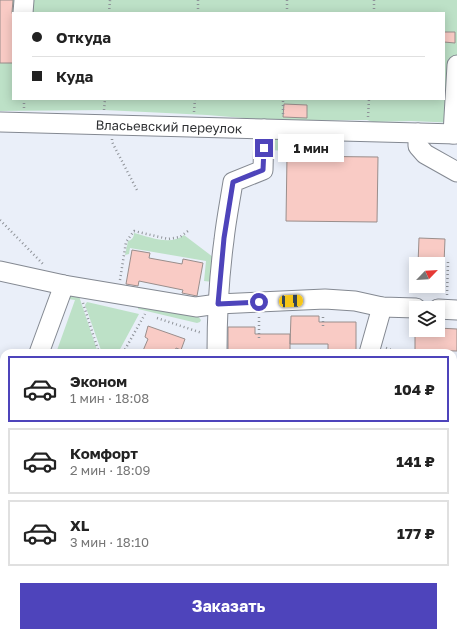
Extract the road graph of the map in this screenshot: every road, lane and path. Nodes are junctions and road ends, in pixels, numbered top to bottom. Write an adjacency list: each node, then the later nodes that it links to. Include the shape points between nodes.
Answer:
1 (24, 0): 6 (street)
2 (110, 0): 7 (path)
3 (198, 0): 8 (path)
4 (287, 0): 9 (path)
5 (374, 0): 10 (path)
6 (23, 12)
7 (109, 12)
8 (198, 12)
9 (287, 12)
10 (374, 12)
11 (457, 65): 23 (street)
12 (24, 100): 17 (path)
13 (105, 100): 18 (path)
14 (195, 100): 19 (path)
15 (283, 100): 22 (path)
16 (369, 100): 20 (path)
17 (24, 111)
18 (104, 118): 19 (street, Власьевский переулок); 21 (street, Власьевский переулок); 26 (path, via 111,132 112,142)
19 (203, 119): 22 (street, Власьевский переулок)
20 (367, 120)
21 (0, 122)
22 (276, 126): 24 (street, Власьевский переулок); 34 (street, via 263,170 233,182 224,238)
23 (454, 130): 24 (street, Власьевский переулок)
24 (418, 133): 25 (street, via 418,146 425,154)
25 (457, 172)
26 (137, 190)
27 (0, 220): 31 (path)
28 (188, 231): 32 (path, via 180,237 168,239 134,231 126,242)
29 (448, 262): 37 (path)
30 (0, 271): 31 (street)
31 (71, 286): 32 (street); 42 (street); 43 (path)
32 (118, 294): 34 (street, via 196,307)
33 (259, 302): 34 (street); 35 (street, via 325,299 355,301); 40 (path)
34 (218, 304): 41 (street)
35 (382, 307): 36 (street); 45 (street)
36 (409, 308)
37 (447, 309)
38 (146, 314): 44 (path)
39 (153, 316): 41 (path)
40 (259, 338)
41 (217, 345)
42 (40, 349)
43 (97, 349)
44 (125, 349)
45 (370, 349)

